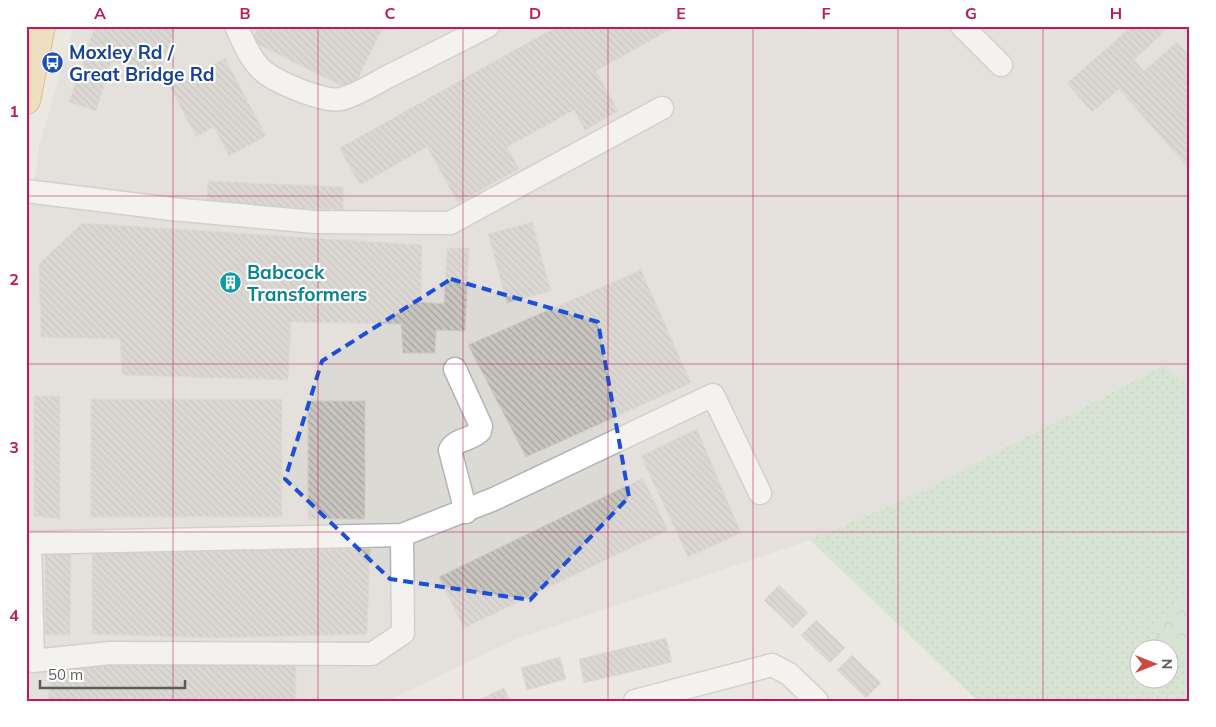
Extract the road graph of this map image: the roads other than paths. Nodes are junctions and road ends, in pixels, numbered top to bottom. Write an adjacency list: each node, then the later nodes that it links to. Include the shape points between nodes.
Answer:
1 (41, 26): 6 (highway)
2 (236, 26): 3 (street, via 245,47 261,70 321,98 332,99 340,99 369,86)
3 (488, 26)
4 (962, 26): 5 (street)
5 (1001, 65)
6 (26, 100)
7 (662, 108): 8 (street, via 450,223 315,222)
8 (26, 191)
9 (455, 369): 11 (street, via 481,426 480,432 455,444 450,450)
10 (760, 493): 11 (street, via 713,395)
11 (466, 512): 12 (street)
12 (402, 535): 13 (street); 13 (street, via 403,633 372,654 110,653 33,661)
13 (28, 543)
14 (635, 701): 15 (street, via 772,665 789,674)
15 (817, 701)

